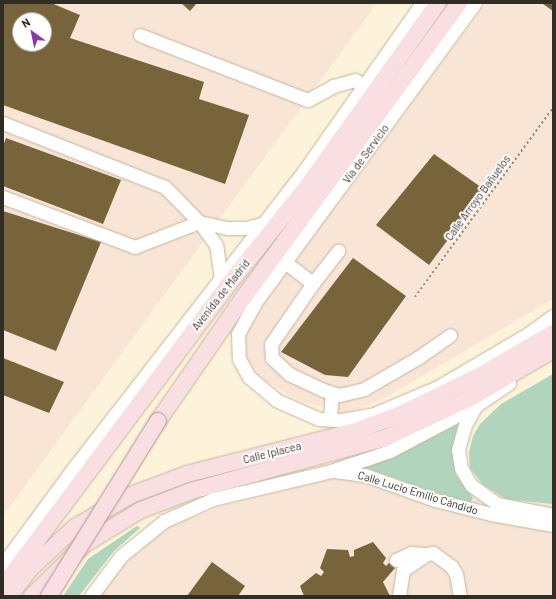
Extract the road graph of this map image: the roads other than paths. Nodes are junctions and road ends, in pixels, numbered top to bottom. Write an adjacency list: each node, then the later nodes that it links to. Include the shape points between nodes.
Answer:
1 (422, 3): 6 (street)
2 (438, 3): 28 (main road, Avenida de Madrid, via 309,184 224,290)
3 (459, 3): 31 (main road, Avenida de Madrid, bridge, via 244,296 158,421)
4 (475, 3): 12 (street, Vía de Servicio)
5 (140, 35): 6 (street, via 308,100 333,86 355,80)
6 (365, 86): 10 (street)
7 (3, 123): 9 (street, via 165,187)
8 (3, 197): 9 (street, via 134,247)
9 (199, 222): 10 (street, via 228,228); 13 (street, via 216,245)
10 (263, 224): 13 (street)
11 (338, 251): 14 (street)
12 (286, 263): 14 (street); 21 (street, Vía de Servicio, via 255,303 238,334 239,359 249,377 276,400 307,415)
13 (221, 279): 27 (street, via 69,474)
14 (313, 283): 19 (street, via 271,344 272,358 289,374)
15 (553, 316): 21 (street, via 528,334 436,388 374,414)
16 (553, 333): 29 (main road, Calle Iplacea, via 481,375 401,414 330,438 187,474 131,495 75,527 30,569)
17 (450, 335): 19 (street, via 419,357 364,389 338,395)
18 (553, 351): 20 (street); 30 (main road, Calle Iplacea, via 470,398 385,438 192,491 141,510 85,544)
19 (332, 393): 21 (street)
20 (475, 406): 22 (street, via 390,451); 23 (street, Calle Lucio Emilio Cándido, via 465,425 458,449 461,468 471,486 497,504)
21 (330, 420)
22 (331, 471): 24 (street, Calle Lucio Emilio Cándido, via 365,475 435,500 491,514); 32 (street, via 213,499 164,521 121,556)
23 (553, 515)
24 (553, 524)
25 (427, 554): 26 (street, via 411,553); 33 (street, via 403,570); 34 (street, via 433,553 451,566 456,574)
26 (396, 560)
27 (3, 564)
28 (3, 586)
29 (9, 596)
30 (32, 596)
31 (49, 596)
32 (91, 596)
33 (399, 596)
34 (460, 596)

